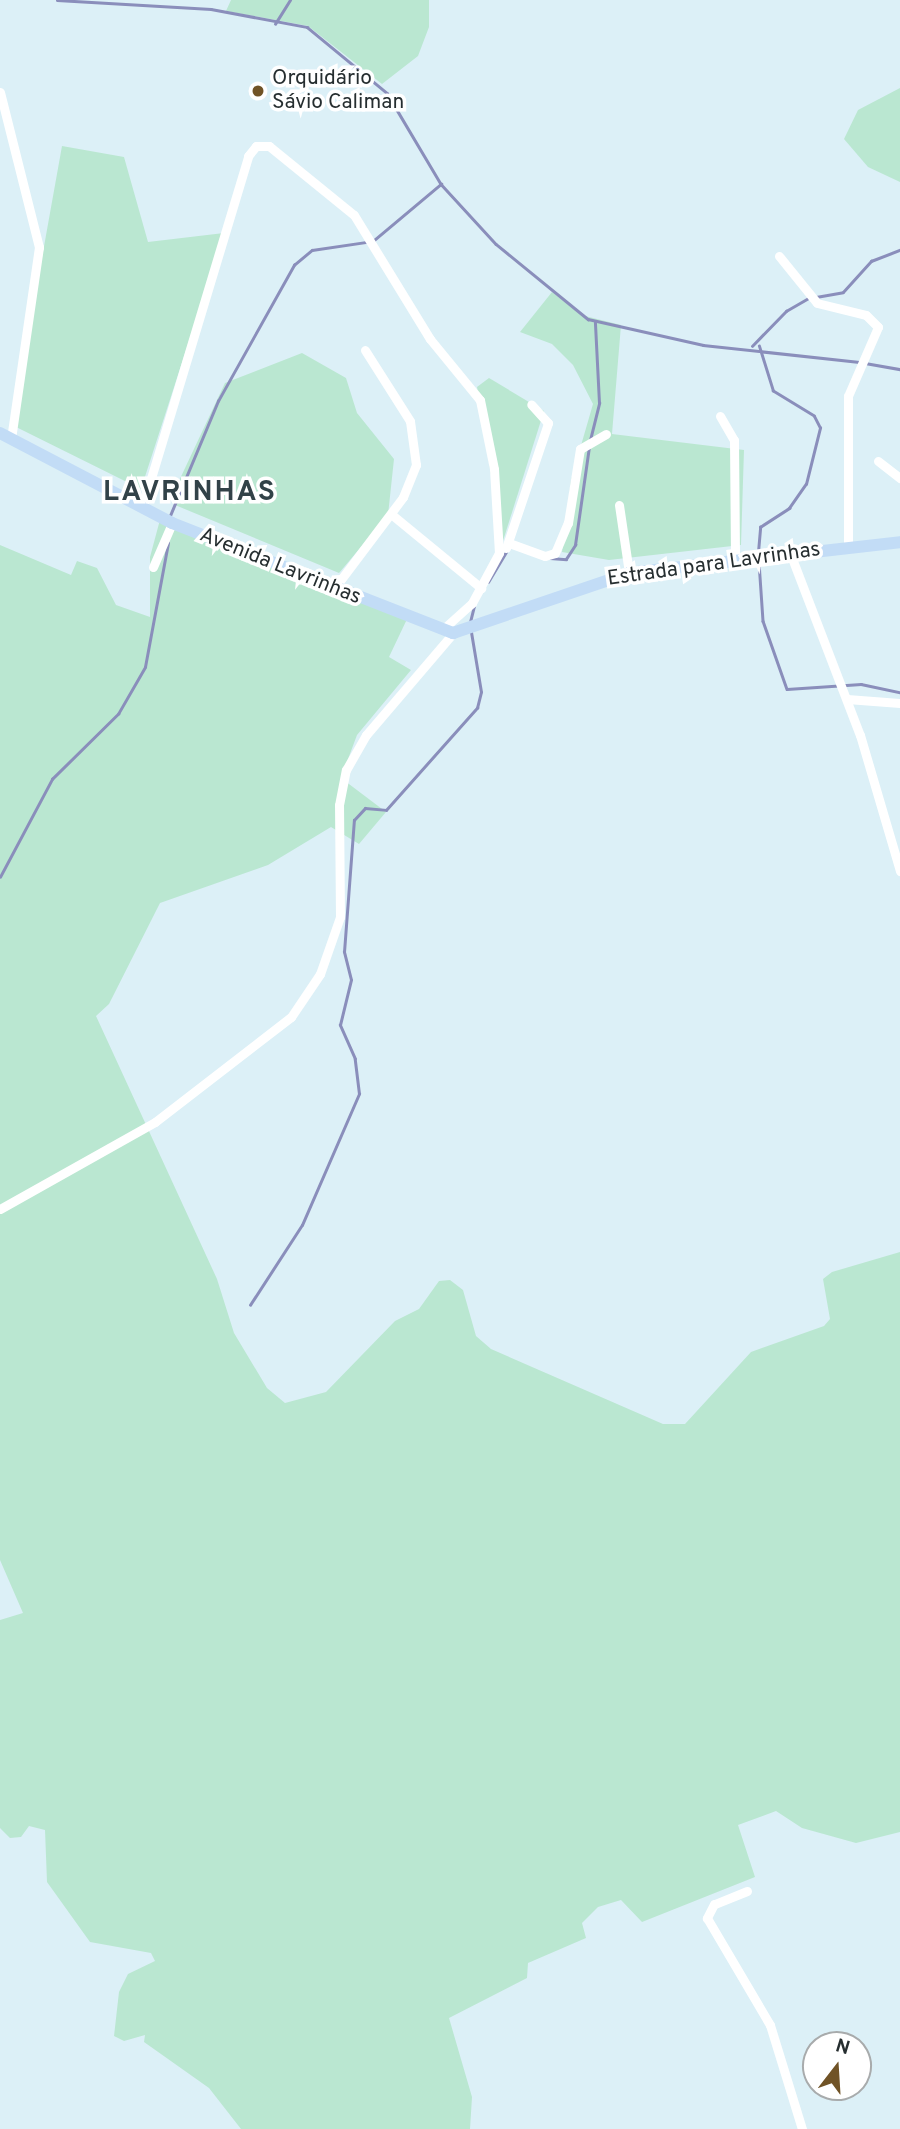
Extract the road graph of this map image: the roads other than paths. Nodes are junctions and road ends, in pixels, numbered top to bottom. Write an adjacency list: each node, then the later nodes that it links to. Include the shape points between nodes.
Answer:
1 (0, 92): 7 (street, via 39,247)
2 (779, 256): 16 (street, via 823,308 860,313 878,327 848,396)
3 (365, 350): 12 (street, via 399,399 416,439 413,478)
4 (531, 404): 15 (street, via 548,424)
5 (720, 416): 19 (street, via 734,440)
6 (606, 434): 15 (street, via 580,449 568,523 555,553 545,556)
7 (6, 436): 11 (street, Avenida Lavrinhas)
8 (878, 461): 9 (street)
9 (900, 478)
10 (620, 505): 21 (street)
11 (142, 508): 13 (street, Avenida Lavrinhas); 17 (street, via 248,156 262,144 292,159 354,215 430,339 473,387 491,448)
12 (391, 514): 22 (street); 23 (street)
13 (172, 523): 20 (street); 23 (street, Avenida Lavrinhas)
14 (900, 542): 16 (street, Estrada para Lavrinhas)
15 (509, 543): 17 (street)
16 (848, 547): 18 (street, Estrada para Lavrinhas)
17 (499, 553): 22 (street)
18 (790, 554): 19 (street, Estrada para Lavrinhas); 25 (street)
19 (735, 559): 21 (street, Estrada para Lavrinhas)
20 (153, 567)
21 (629, 573): 24 (street, Estrada para Lavrinhas)
22 (481, 588): 24 (street)
23 (333, 590): 24 (street, Avenida Lavrinhas)
24 (447, 632): 28 (street, via 366,735 346,770 339,805 340,917 320,974 291,1017 155,1122)
25 (847, 699): 26 (street); 27 (street)
26 (900, 702)
27 (900, 871)
28 (0, 1209)
29 (747, 1891): 30 (street, via 714,1904 707,1917 770,2025)
30 (802, 2129)

